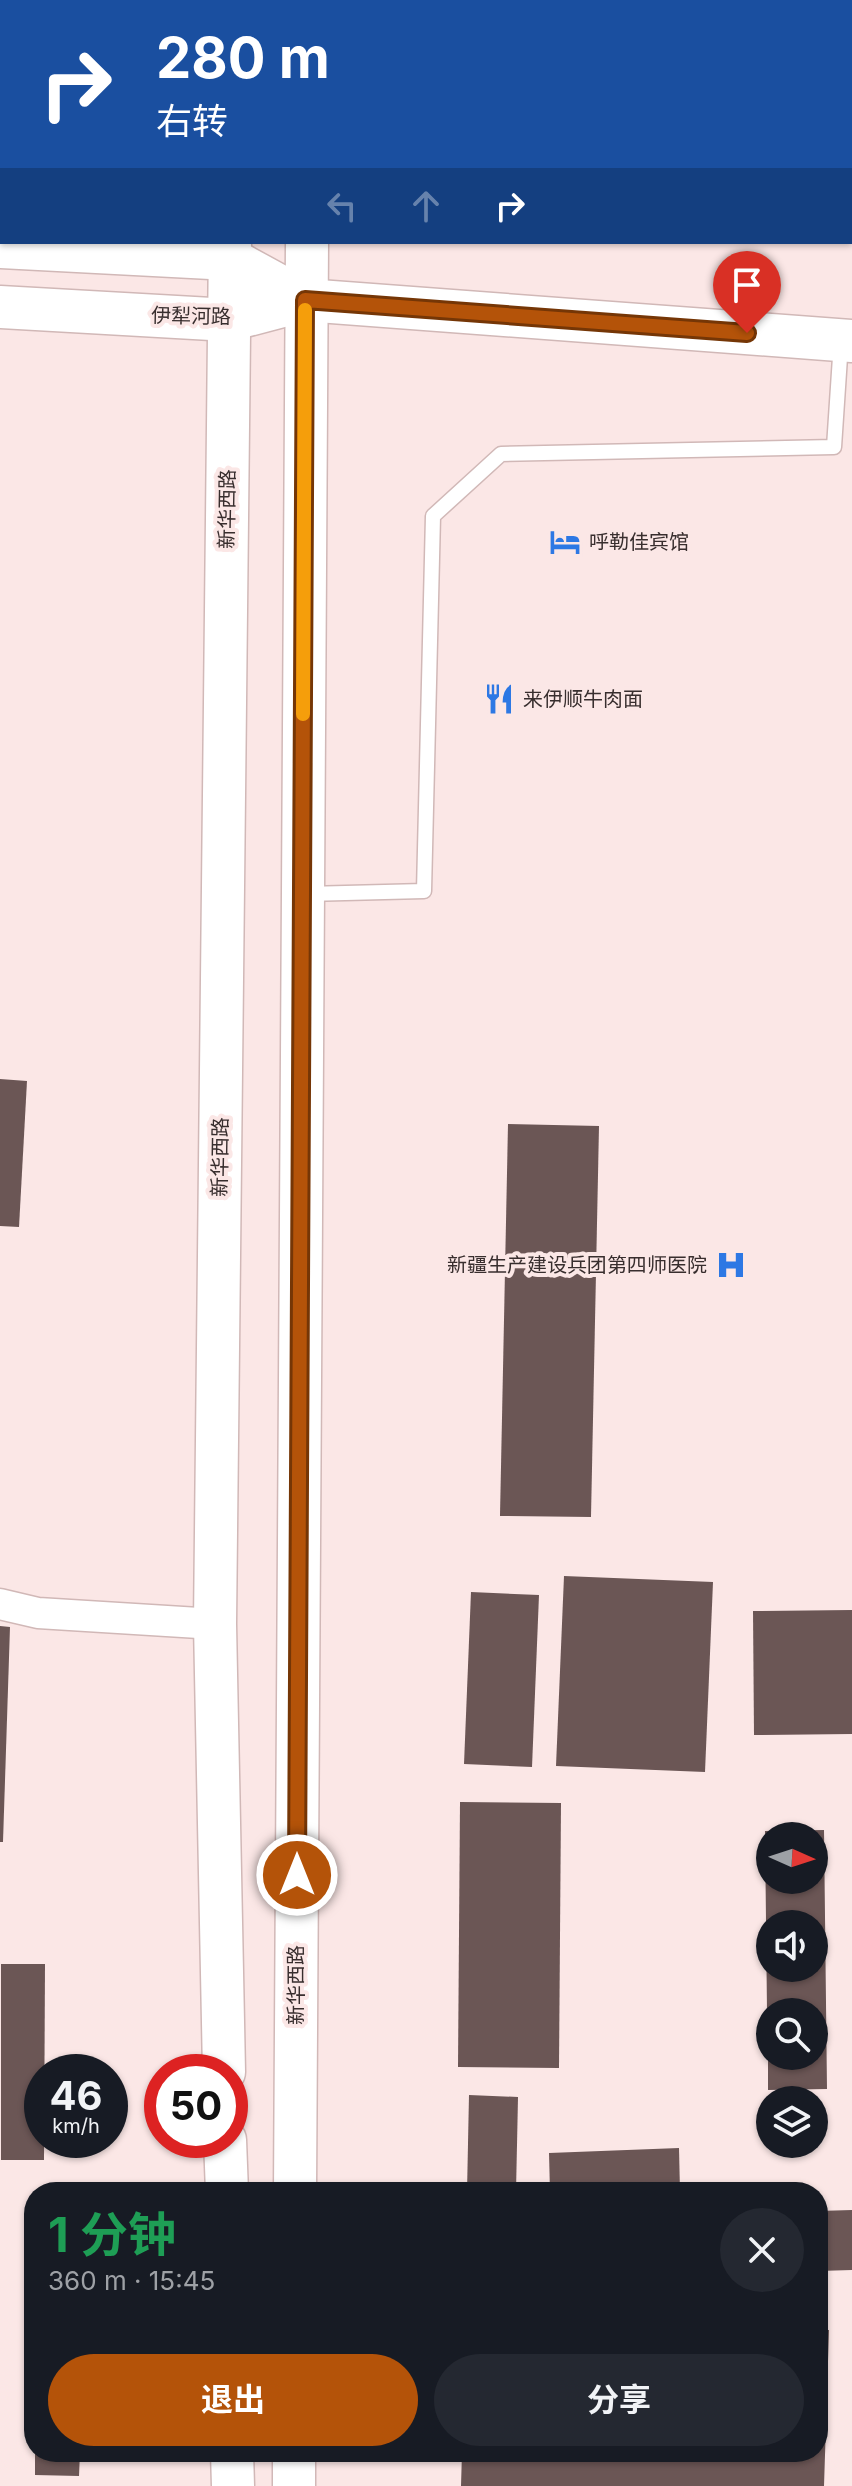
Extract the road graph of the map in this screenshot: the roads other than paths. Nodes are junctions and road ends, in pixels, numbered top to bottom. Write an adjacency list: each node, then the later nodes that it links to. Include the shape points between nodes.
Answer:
1 (307, 244): 4 (main road, 新华西路)
2 (0, 247): 3 (main road)
3 (230, 251): 4 (main road); 6 (main road, 新华西路)
4 (305, 300): 6 (main road, 伊犁河路); 7 (main road); 8 (main road, 新华西路)
5 (0, 307): 6 (main road, 伊犁河路)
6 (229, 320): 10 (main road, 新华西路)
7 (847, 340): 8 (lane, via 834,447 501,454 433,516 424,891)
8 (302, 894): 14 (main road, 新华西路)
9 (0, 1604): 10 (street, via 38,1613)
10 (215, 1624): 11 (main road, 新华西路)
11 (224, 2054)
12 (226, 2158): 13 (main road)
13 (227, 2182)
14 (295, 2182)
15 (232, 2462): 17 (main road)
16 (294, 2462): 18 (main road)
17 (233, 2486)
18 (294, 2486)

